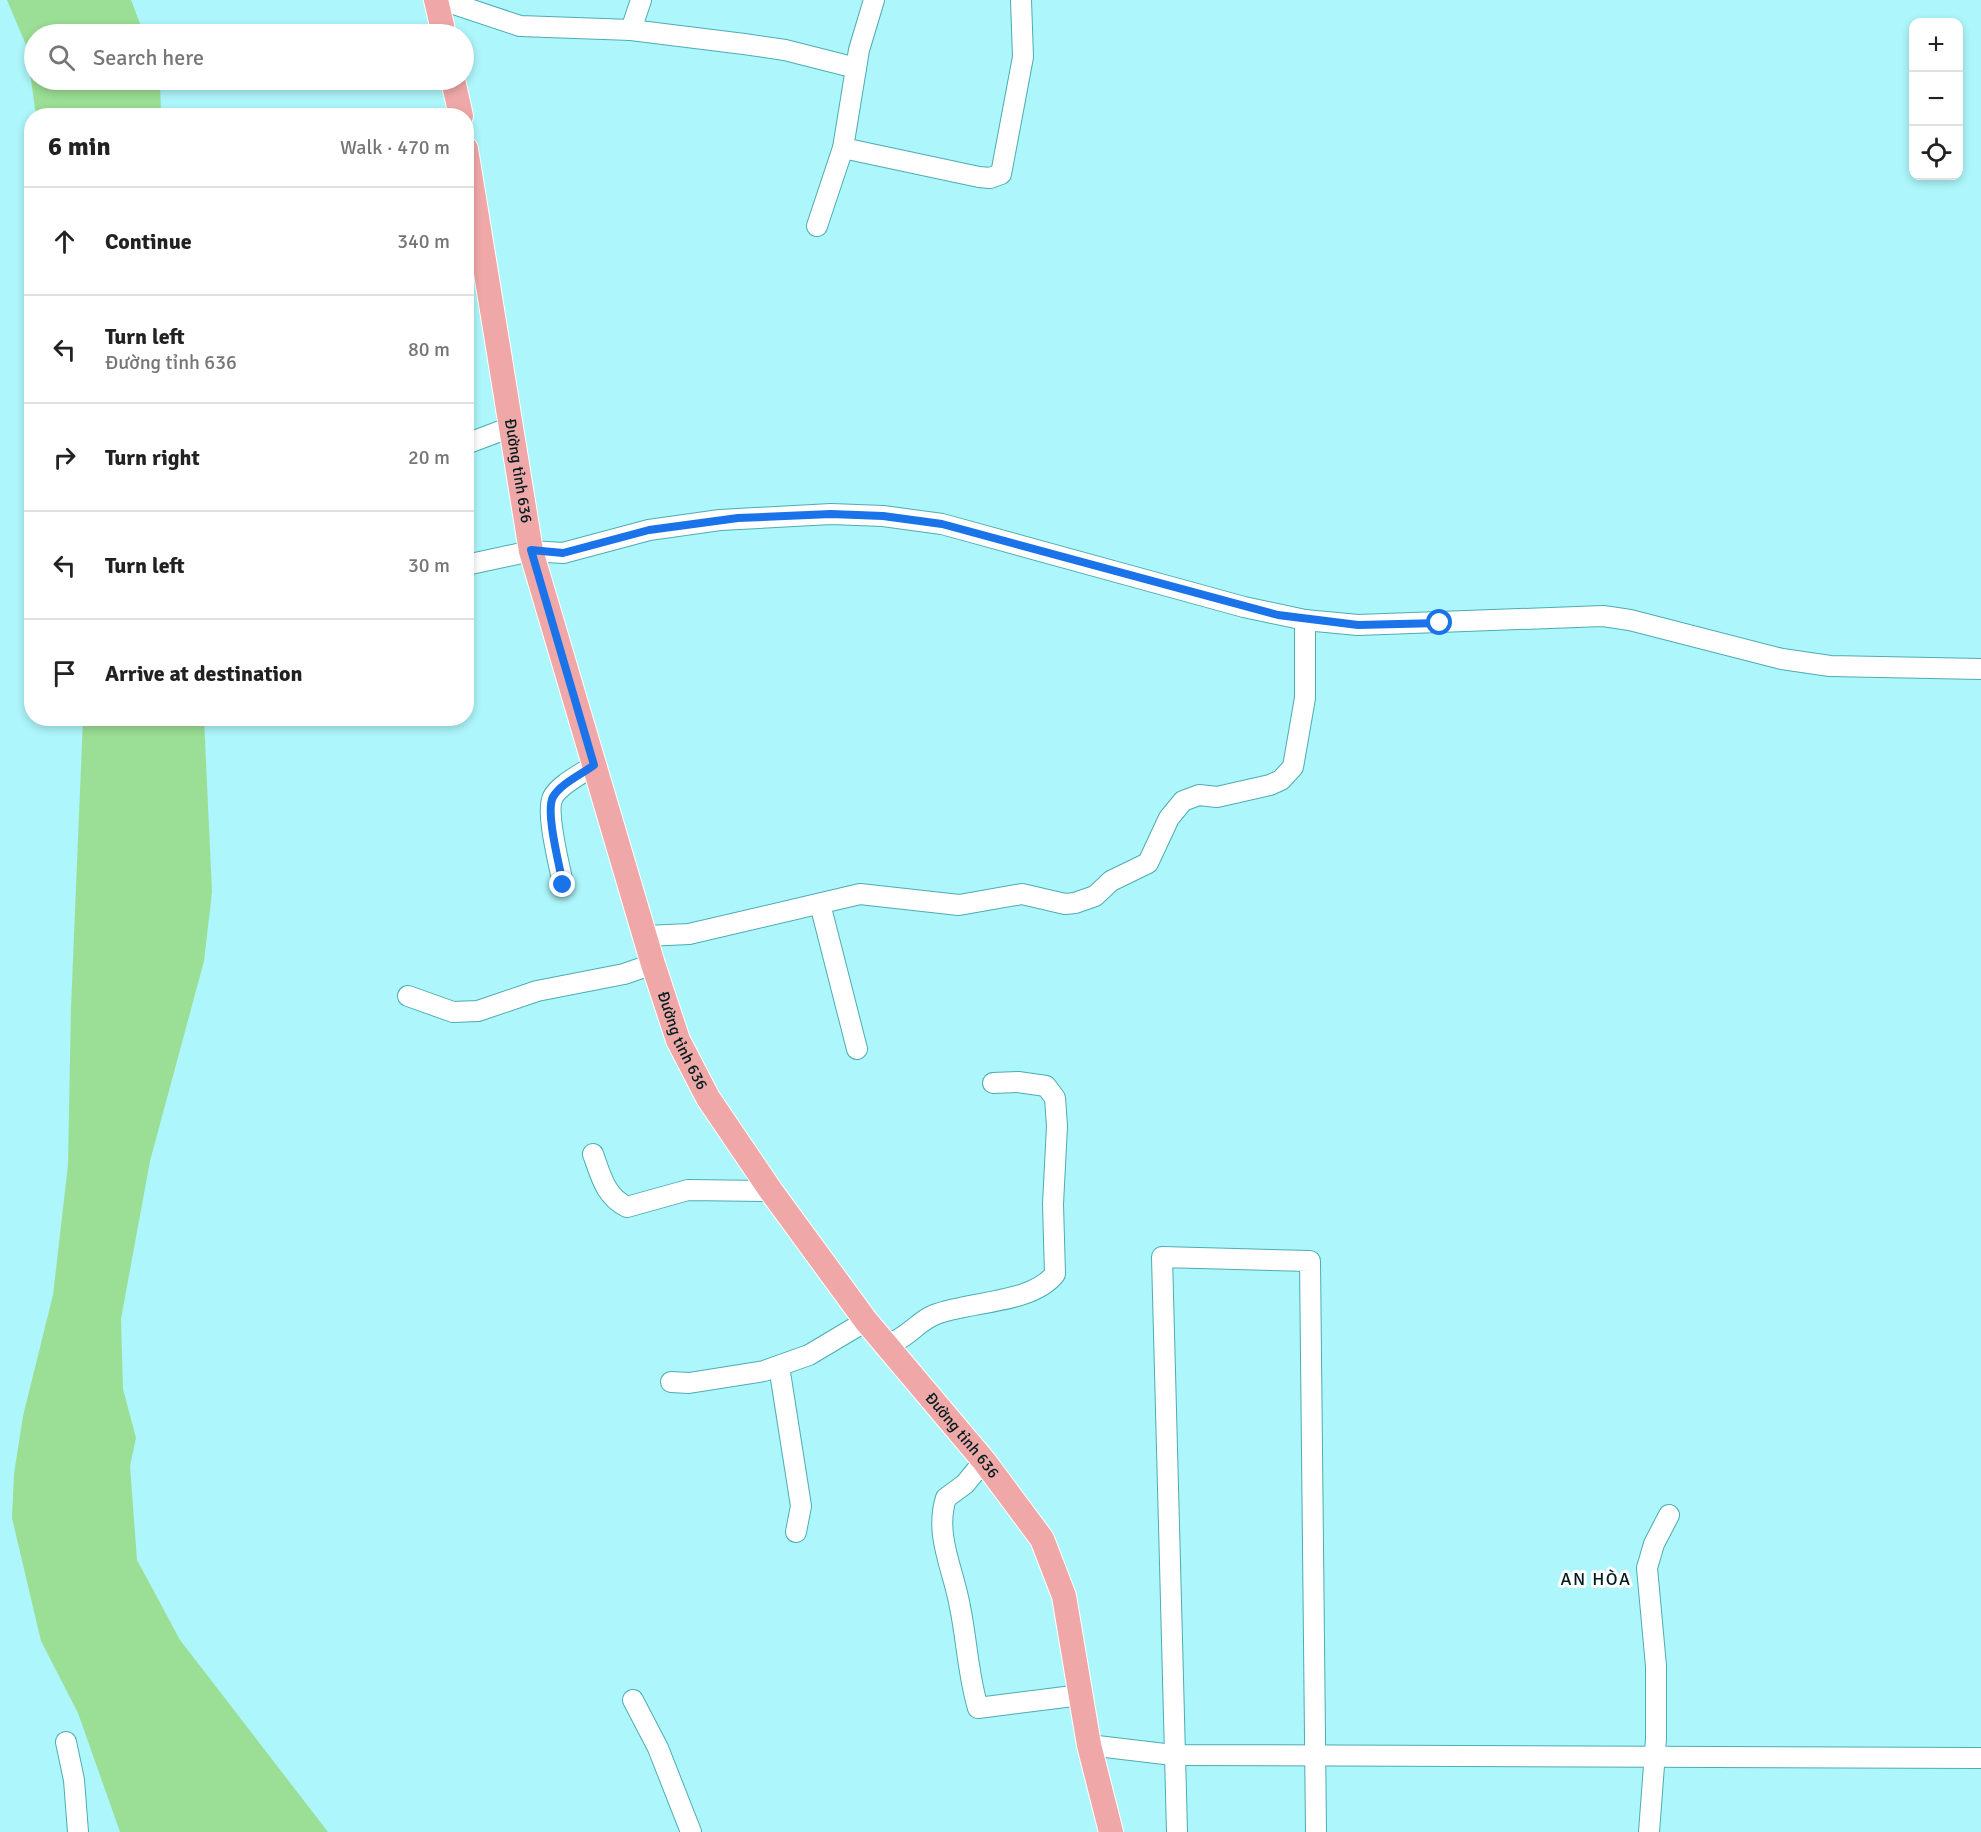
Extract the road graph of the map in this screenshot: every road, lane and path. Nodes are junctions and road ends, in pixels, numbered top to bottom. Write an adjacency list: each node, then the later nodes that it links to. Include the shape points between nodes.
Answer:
1 (436, 0): 6 (main road)
2 (442, 0): 7 (street, via 520,26)
3 (641, 0): 7 (street)
4 (874, 0): 8 (street)
5 (1021, 0): 11 (street, via 1023,57 1001,174 979,177)
6 (442, 24)
7 (631, 30): 8 (street, via 785,50)
8 (856, 68): 11 (street)
9 (455, 90): 10 (main road)
10 (459, 108)
11 (843, 148): 13 (street)
12 (474, 194): 14 (main road, Đường tỉnh 636)
13 (817, 226)
14 (511, 427): 15 (street); 16 (main road, Đường tỉnh 636)
15 (474, 441)
16 (531, 550): 17 (street); 18 (street, via 563,553 649,530 729,519 831,514 883,516 942,524 1244,607); 20 (main road, Đường tỉnh 636)
17 (474, 563)
18 (1305, 620): 19 (street, via 1358,625 1603,616 1782,659 1830,666); 22 (street, via 1305,698 1293,767 1270,785 1217,797 1199,795 1183,801 1174,810 1148,863 1112,880 1095,896 1065,904 1022,894 959,905 860,894)
19 (1981, 669)
20 (594, 765): 21 (street, via 560,790 552,801); 23 (main road, Đường tỉnh 636)
21 (563, 885)
22 (820, 904): 23 (street, via 689,934); 26 (street)
23 (646, 936): 24 (main road, Đường tỉnh 636)
24 (653, 964): 25 (street, via 537,992 478,1011 453,1012); 29 (main road, Đường tỉnh 636, via 693,1072)
25 (408, 996)
26 (857, 1049)
27 (993, 1083): 31 (street, via 1046,1086 1055,1098 1055,1274 1039,1288 934,1315 904,1339)
28 (592, 1154): 29 (street, via 606,1189 614,1200 627,1207 688,1190)
29 (771, 1191): 30 (main road, Đường tỉnh 636)
30 (866, 1321): 31 (main road, Đường tỉnh 636); 32 (street, via 809,1355)
31 (888, 1344): 34 (main road, Đường tỉnh 636)
32 (779, 1366): 33 (street, via 689,1383); 36 (street, via 801,1506)
33 (671, 1382)
34 (984, 1461): 37 (main road, Đường tỉnh 636, via 1042,1539 1054,1565 1064,1596); 37 (street, via 965,1484 946,1498 942,1519 978,1708)
35 (1669, 1515): 43 (street, via 1647,1568 1656,1666)
36 (796, 1532)
37 (1081, 1695): 40 (main road, Đường tỉnh 636)
38 (633, 1700): 46 (street, via 658,1748)
39 (66, 1742): 45 (street)
40 (1089, 1745): 41 (street); 47 (main road, Đường tỉnh 636)
41 (1173, 1755): 42 (street); 42 (street, via 1162,1257 1310,1261); 48 (street)
42 (1316, 1755): 43 (street); 49 (street)
43 (1654, 1756): 44 (street); 50 (street)
44 (1981, 1758)
45 (78, 1832)
46 (691, 1832)
47 (1111, 1832)
48 (1177, 1832)
49 (1316, 1832)
50 (1648, 1832)

